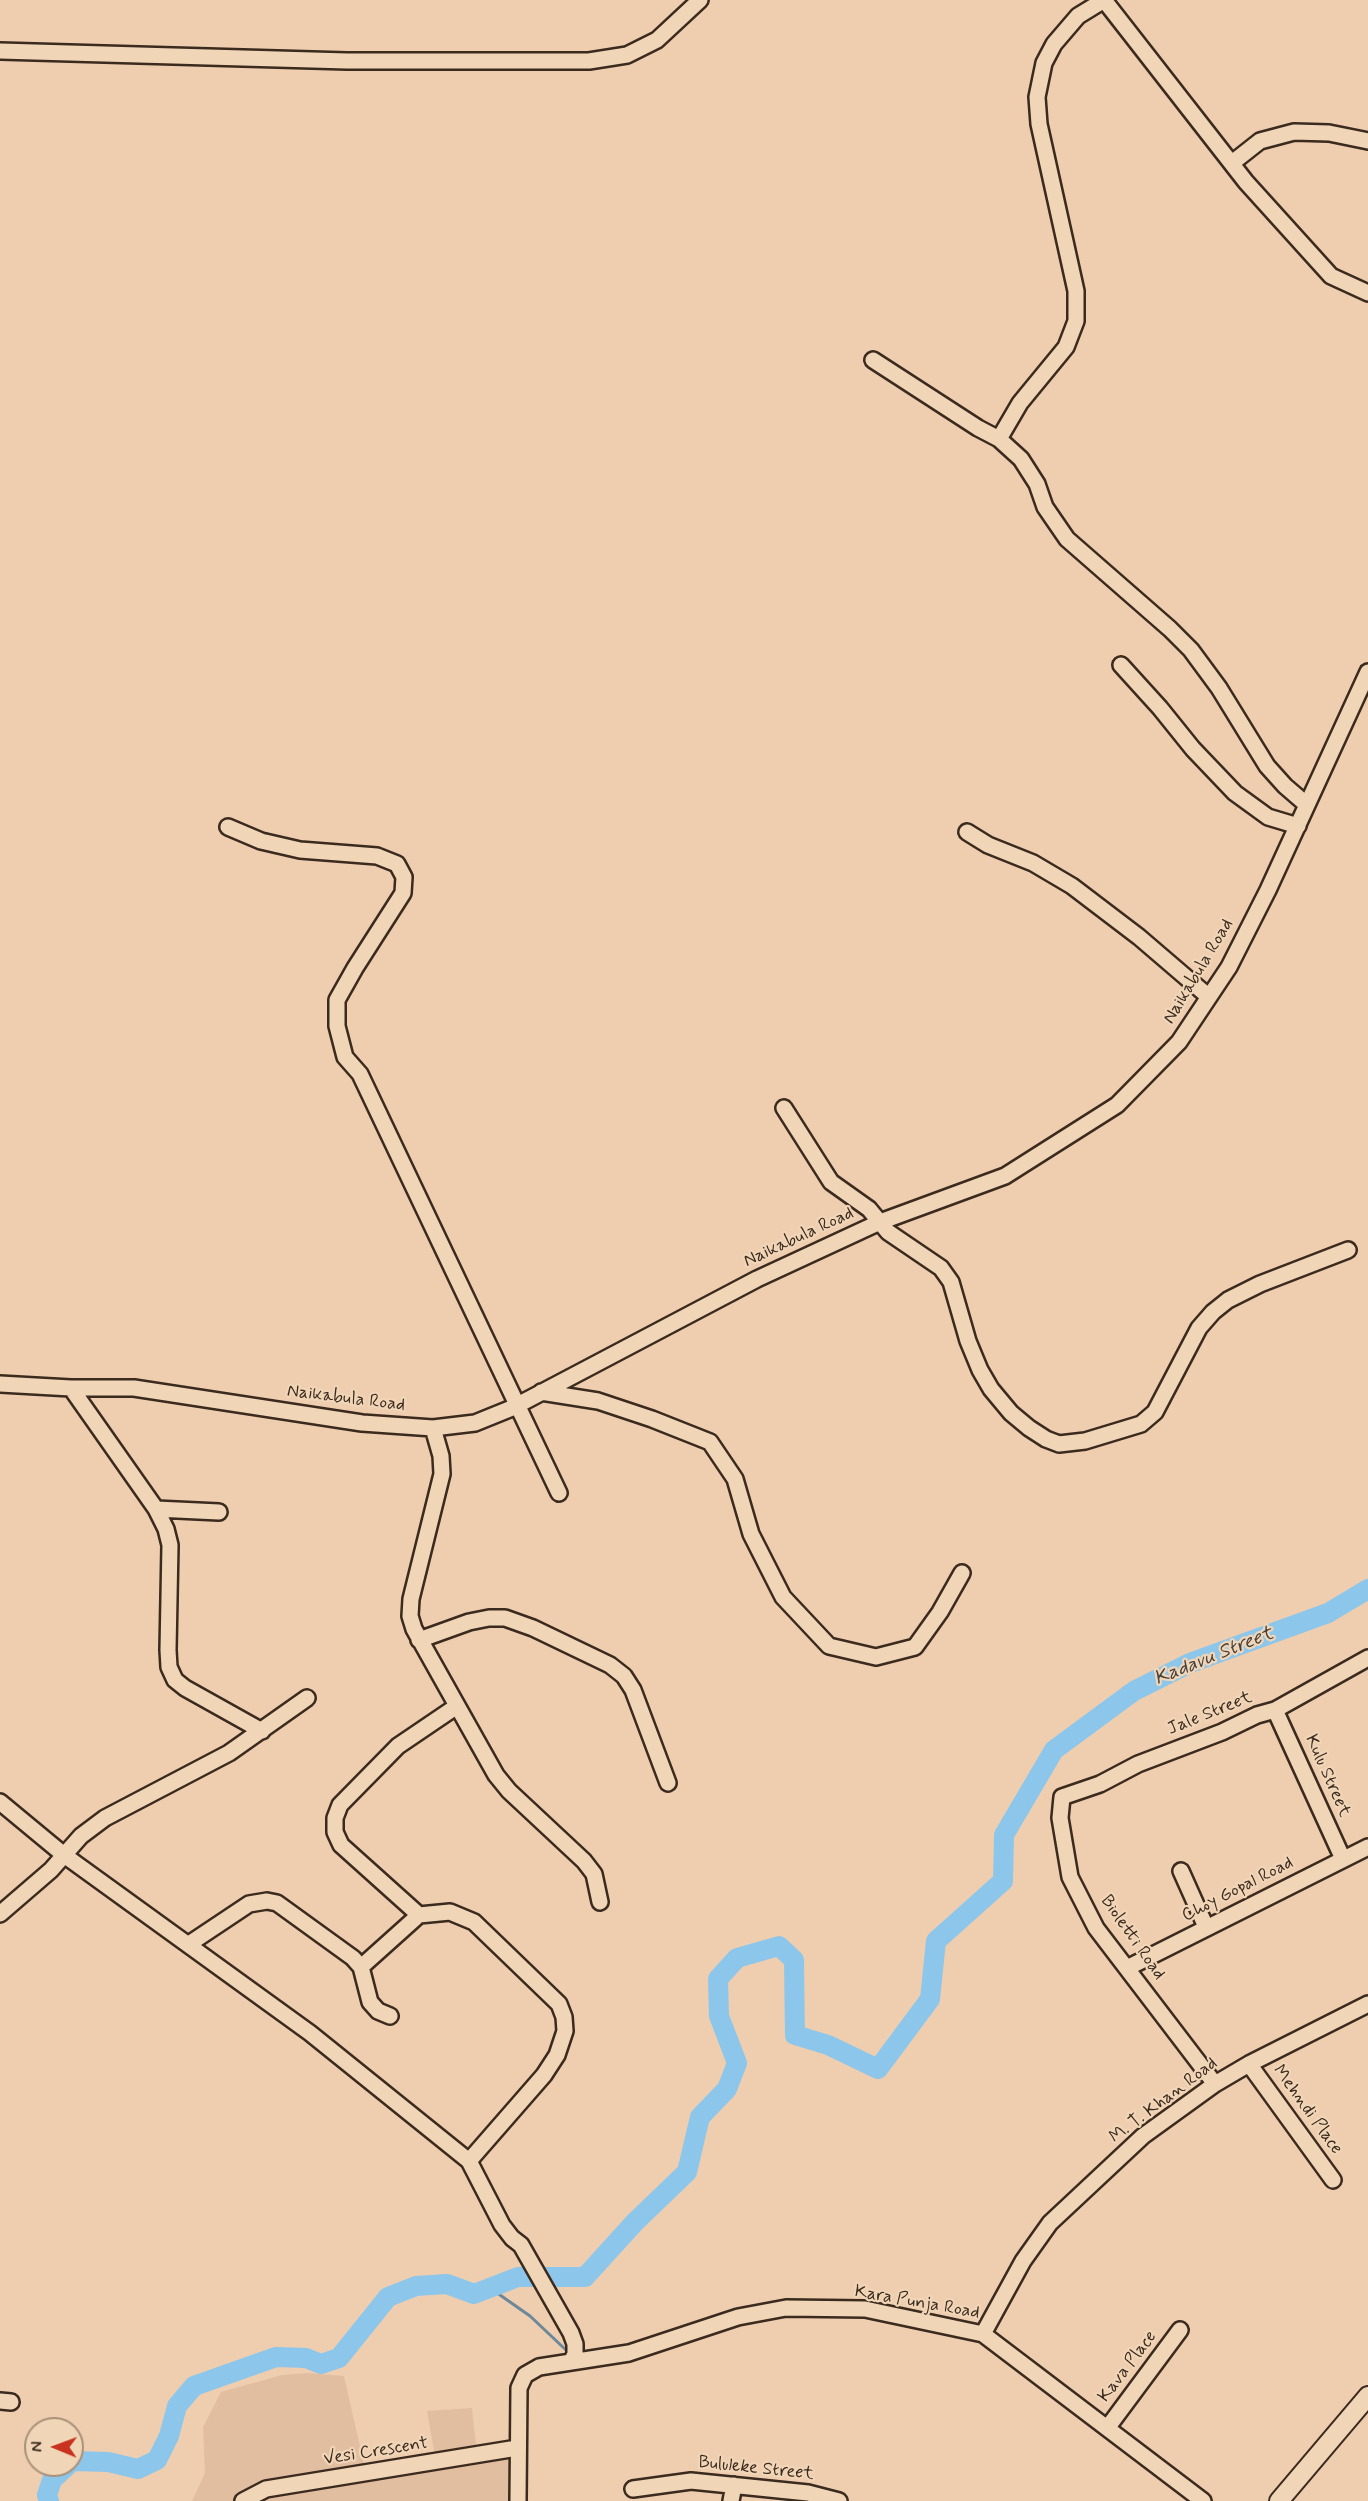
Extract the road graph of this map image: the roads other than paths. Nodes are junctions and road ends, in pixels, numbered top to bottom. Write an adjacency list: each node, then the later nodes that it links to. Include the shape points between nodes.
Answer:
1 (700, 0): 3 (street, via 657,40 627,55 590,61 347,61)
2 (1104, 0): 5 (street); 8 (street, via 1078,16 1054,44 1044,63 1037,97 1039,124 1076,291 1077,321 1066,347 1020,403)
3 (0, 51)
4 (1368, 141): 5 (street, via 1329,133 1294,132 1260,141)
5 (1232, 163): 6 (street, via 1331,276)
6 (1368, 293)
7 (873, 360): 8 (street)
8 (999, 439): 11 (street, via 1027,466 1045,507 1067,539 1191,650 1268,766)
9 (1121, 665): 12 (street, via 1235,793 1268,817)
10 (1368, 672): 11 (street, Naikabula Road)
11 (1307, 805): 12 (street, Naikabula Road)
12 (1298, 826): 15 (street, Naikabula Road, via 1229,968)
13 (228, 827): 22 (street, via 261,841 300,850 377,856 397,864 404,877 404,892 337,1000 337,1026 345,1057 360,1074)
14 (967, 832): 15 (street, via 1071,886 1139,937)
15 (1209, 998): 17 (street, Naikabula Road, via 1179,1042 1117,1105 1005,1176)
16 (784, 1108): 17 (street, via 831,1182 869,1209)
17 (880, 1222): 18 (street, via 888,1232 941,1268 951,1282 968,1341 991,1389 1029,1428 1059,1444 1085,1441 1141,1424 1155,1412 1199,1328 1213,1312 1260,1284); 21 (street, Naikabula Road, via 758,1279)
18 (1348, 1250)
19 (0, 1384): 20 (street, Naikabula Road)
20 (71, 1388): 23 (street, Naikabula Road, via 134,1388 362,1423); 25 (street)
21 (541, 1392): 22 (street, Naikabula Road); 27 (street, via 598,1401 710,1442 735,1479 751,1534 783,1597 829,1646 876,1657 915,1647)
22 (517, 1405): 23 (street, Naikabula Road, via 476,1423); 24 (street)
23 (433, 1428): 28 (street, via 442,1474 411,1599 410,1616)
24 (559, 1493)
25 (156, 1509): 26 (street); 33 (street, via 170,1545 168,1650 175,1680)
26 (219, 1512)
27 (962, 1573)
28 (419, 1640): 31 (street); 34 (street, via 469,1622 505,1618 610,1665 633,1690)
29 (1368, 1658): 32 (street, Jale Street)
30 (307, 1698): 33 (street)
31 (457, 1706): 41 (street, via 509,1791 594,1874); 43 (street, via 398,1746 340,1805 335,1818 335,1832 341,1845)
32 (1275, 1710): 35 (street, Jale Street); 39 (street, Kulu Street)
33 (262, 1731): 38 (street, via 229,1754 105,1818)
34 (668, 1783)
35 (1062, 1797): 47 (street, Bioletti Road, via 1060,1818 1070,1877 1096,1928)
36 (0, 1803): 38 (street)
37 (1368, 1848): 39 (street, Choy Gopal Road)
38 (64, 1855): 42 (street); 45 (street)
39 (1343, 1859): 44 (street, Choy Gopal Road)
40 (1181, 1871): 44 (street)
41 (600, 1902)
42 (0, 1914)
43 (419, 1914): 46 (street); 52 (street, via 450,1912 474,1922 559,2004 564,2017 562,2044 544,2075)
44 (1206, 1927): 47 (street, Choy Gopal Road)
45 (189, 1944): 46 (street, via 249,1904 267,1901 277,1903); 52 (street, via 310,2032)
46 (361, 1967): 49 (street, via 370,2002)
47 (1127, 1968): 51 (street, Bioletti Road)
48 (1368, 2004): 50 (street, M. T. Khan Road)
49 (390, 2016)
50 (1249, 2064): 51 (street, M. T. Khan Road); 53 (street, Mehndi Place)
51 (1215, 2084): 55 (street, M. T. Khan Road, via 1143,2136 1050,2223 1023,2261)
52 (469, 2161): 56 (street, via 502,2225 521,2246 575,2344)
53 (1333, 2180)
54 (1180, 2330): 58 (street, Kava Place)
55 (983, 2334): 56 (street, Kara Punja Road, via 865,2309 786,2308 738,2318 629,2353); 58 (street, Kara Punja Road)
56 (571, 2362): 59 (street, Kara Punja Road, via 539,2367 525,2375 519,2388)
57 (1368, 2396): 67 (main road)
58 (1108, 2427): 66 (street, Kara Punja Road)
59 (517, 2448): 62 (street, Vesi Crescent, via 266,2489); 63 (street, Kara Punja Road)
60 (734, 2485): 61 (street, Bululeke Street, via 691,2481); 64 (street); 65 (street, Bululeke Street, via 808,2493)
61 (633, 2489)
62 (243, 2501)
63 (518, 2501)
64 (731, 2501)
65 (839, 2501)
66 (1203, 2501)
67 (1279, 2501)

